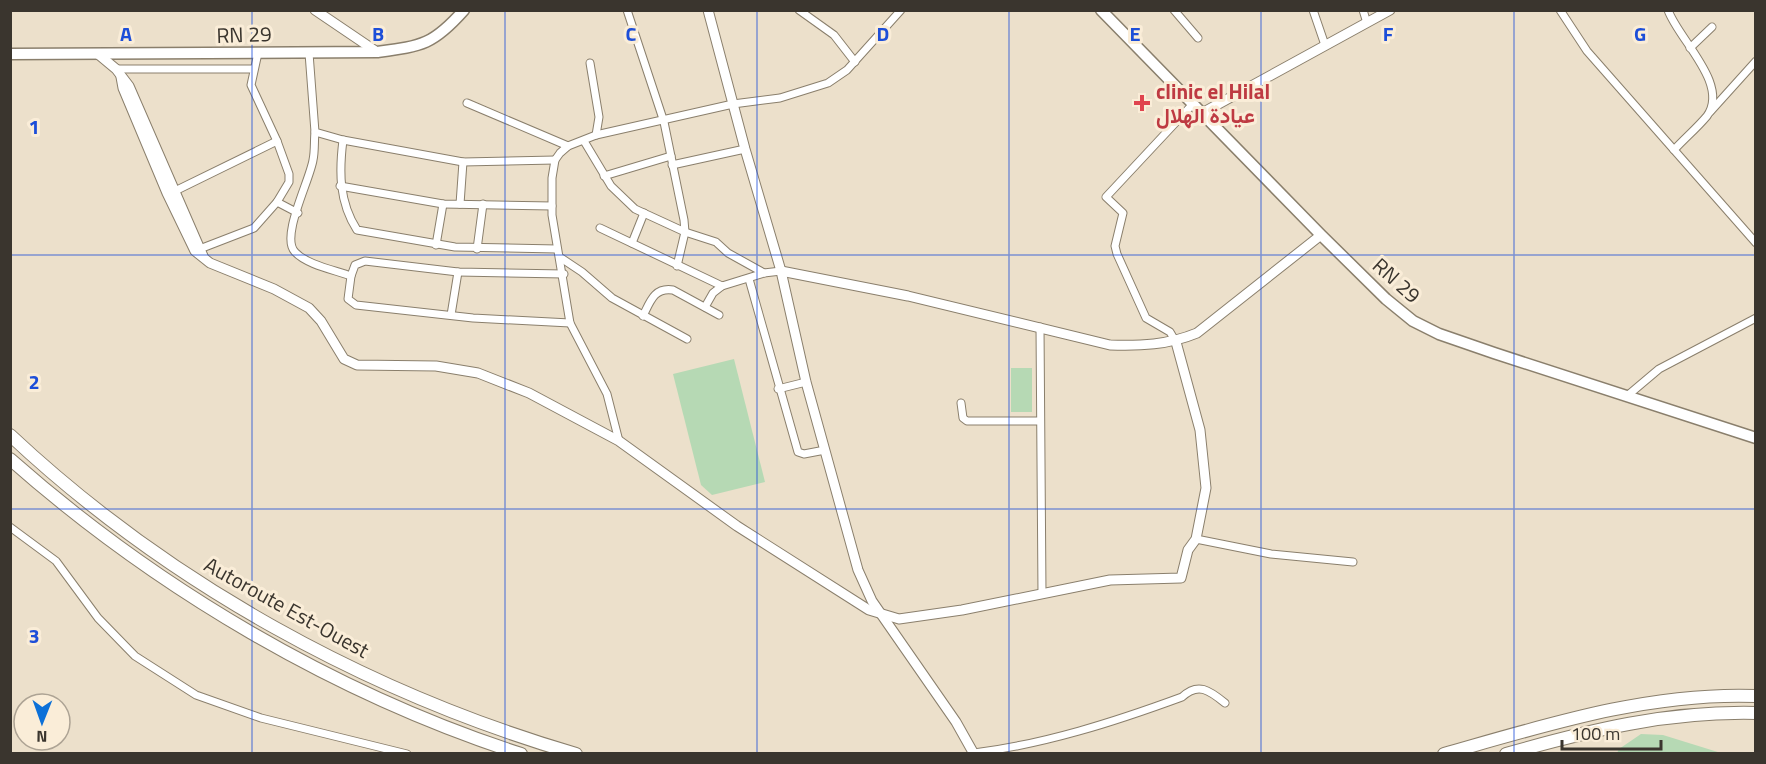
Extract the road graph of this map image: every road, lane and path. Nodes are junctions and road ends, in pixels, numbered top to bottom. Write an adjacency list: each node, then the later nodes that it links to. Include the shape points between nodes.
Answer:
1 (315, 10): 19 (street)
2 (464, 10): 19 (main road, RN 29 / RN 29, via 446,31 422,46)
3 (627, 10): 34 (street)
4 (708, 10): 30 (street)
5 (799, 10): 25 (street, via 834,35)
6 (901, 10): 25 (street)
7 (1101, 10): 31 (main road, RN 29 / RN 29)
8 (1174, 10): 16 (street)
9 (1313, 10): 17 (street)
10 (1363, 10): 14 (street)
11 (1390, 10): 14 (street)
12 (1560, 10): 42 (street, via 1587,51)
13 (1668, 10): 18 (street)
14 (1367, 23): 17 (street)
15 (1712, 27): 18 (street)
16 (1198, 38)
17 (1325, 45): 32 (street)
18 (1690, 48): 33 (street, via 1709,78 1712,95)
19 (377, 52): 21 (main road, RN 29 / RN 29)
20 (258, 53): 21 (main road, RN 29 / RN 29); 23 (main road, RN 29 / RN 29); 27 (street)
21 (309, 53): 35 (street)
22 (10, 54): 23 (main road, RN 29 / RN 29)
23 (98, 54): 28 (street)
24 (1755, 61): 33 (street)
25 (855, 62): 30 (street, via 828,83 780,98)
26 (590, 63): 36 (street, via 599,117)
27 (253, 69): 28 (street); 38 (street, via 252,85)
28 (119, 73): 49 (street, via 129,86); 65 (street, via 134,115)
29 (467, 103): 40 (street)
30 (733, 104): 34 (street); 41 (street)
31 (1192, 105): 32 (main road, RN 29 / RN 29); 83 (street, via 1106,197 1123,213 1116,250 1143,312 1151,322 1170,332)
32 (1202, 113): 59 (main road, RN 29 / RN 29)
33 (1708, 114): 42 (street)
34 (664, 122): 36 (street); 43 (street)
35 (315, 132): 37 (street); 55 (street, via 313,161)
36 (596, 135): 39 (street)
37 (343, 140): 45 (street); 48 (street)
38 (277, 141): 49 (street); 50 (street, via 290,178)
39 (584, 141): 40 (street); 47 (street)
40 (568, 146): 44 (street)
41 (745, 149): 46 (street); 68 (street)
42 (1674, 150): 61 (street)
43 (671, 156): 46 (street); 47 (street)
44 (555, 160): 45 (street); 54 (street)
45 (463, 162): 52 (street)
46 (672, 165): 58 (street)
47 (604, 176): 56 (street, via 623,200)
48 (340, 186): 51 (street); 62 (street, via 357,230)
49 (177, 190): 65 (street)
50 (277, 202): 55 (street); 65 (street, via 254,228)
51 (443, 204): 52 (street); 62 (street)
52 (459, 204): 53 (street)
53 (483, 204): 54 (street); 63 (street)
54 (552, 206): 64 (street)
55 (298, 213): 72 (street, via 290,242 294,251)
56 (644, 213): 58 (street); 60 (street)
57 (600, 228): 60 (street)
58 (685, 232): 67 (street); 70 (street, via 716,242)
59 (1321, 235): 83 (street, via 1197,333); 86 (main road, RN 29 / RN 29, via 1413,321 1461,341)
60 (632, 243): 67 (street)
61 (1755, 243)
62 (435, 245): 63 (street)
63 (477, 249): 64 (street)
64 (557, 249): 66 (street)
65 (200, 253): 91 (street, via 216,267 274,289 309,308 345,359 357,365 436,366 478,373 530,393)
66 (561, 258): 71 (street); 78 (street, via 599,289)
67 (677, 266): 74 (street)
68 (781, 271): 70 (street); 81 (street); 84 (street)
69 (458, 272): 71 (street); 72 (street, via 365,261 355,266); 76 (street)
70 (764, 273): 73 (street)
71 (564, 274): 80 (street)
72 (351, 276): 76 (street, via 351,304)
73 (749, 279): 74 (street); 85 (street)
74 (722, 286): 75 (street)
75 (705, 307): 77 (street); 78 (street, via 664,289 653,297)
76 (452, 315): 80 (street)
77 (719, 315)
78 (643, 316): 82 (street)
79 (1755, 318): 86 (street, via 1659,369)
80 (570, 323): 91 (street, via 607,394)
81 (1040, 327): 83 (street, via 1110,345); 88 (street)
82 (687, 339)
83 (1176, 342): 95 (street, via 1205,458 1206,488)
84 (806, 382): 85 (street); 92 (street)
85 (778, 389): 92 (street, via 798,452)
86 (1628, 396): 90 (main road, RN 29 / RN 29)
87 (961, 403): 88 (street, via 967,421)
88 (1040, 422): 97 (street)
89 (10, 435): 104 (highway, Autoroute Est-Ouest, via 99,510 214,593 406,694 477,723)
90 (1755, 438)
91 (619, 441): 98 (street, via 789,561)
92 (825, 450): 98 (street, via 858,570 872,601)
93 (10, 459): 103 (highway, Autoroute Est-Ouest, via 146,563 282,651 388,701)
94 (10, 527): 102 (street, via 56,561 98,618 135,656 196,695 261,718)
95 (1196, 539): 96 (street, via 1271,554); 97 (street, via 1177,580 1110,580)
96 (1353, 562)
97 (1042, 594): 98 (street, via 910,618)
98 (885, 617): 105 (street)
99 (1755, 696): 106 (highway, via 1691,697 1596,712)
100 (1225, 703): 105 (street, via 1210,691 1191,688 1182,697 1110,723 1003,750)
101 (1755, 713): 107 (highway, via 1708,712 1654,718)
102 (407, 753)
103 (521, 753)
104 (576, 753)
105 (974, 753)
106 (1444, 753)
107 (1506, 753)

